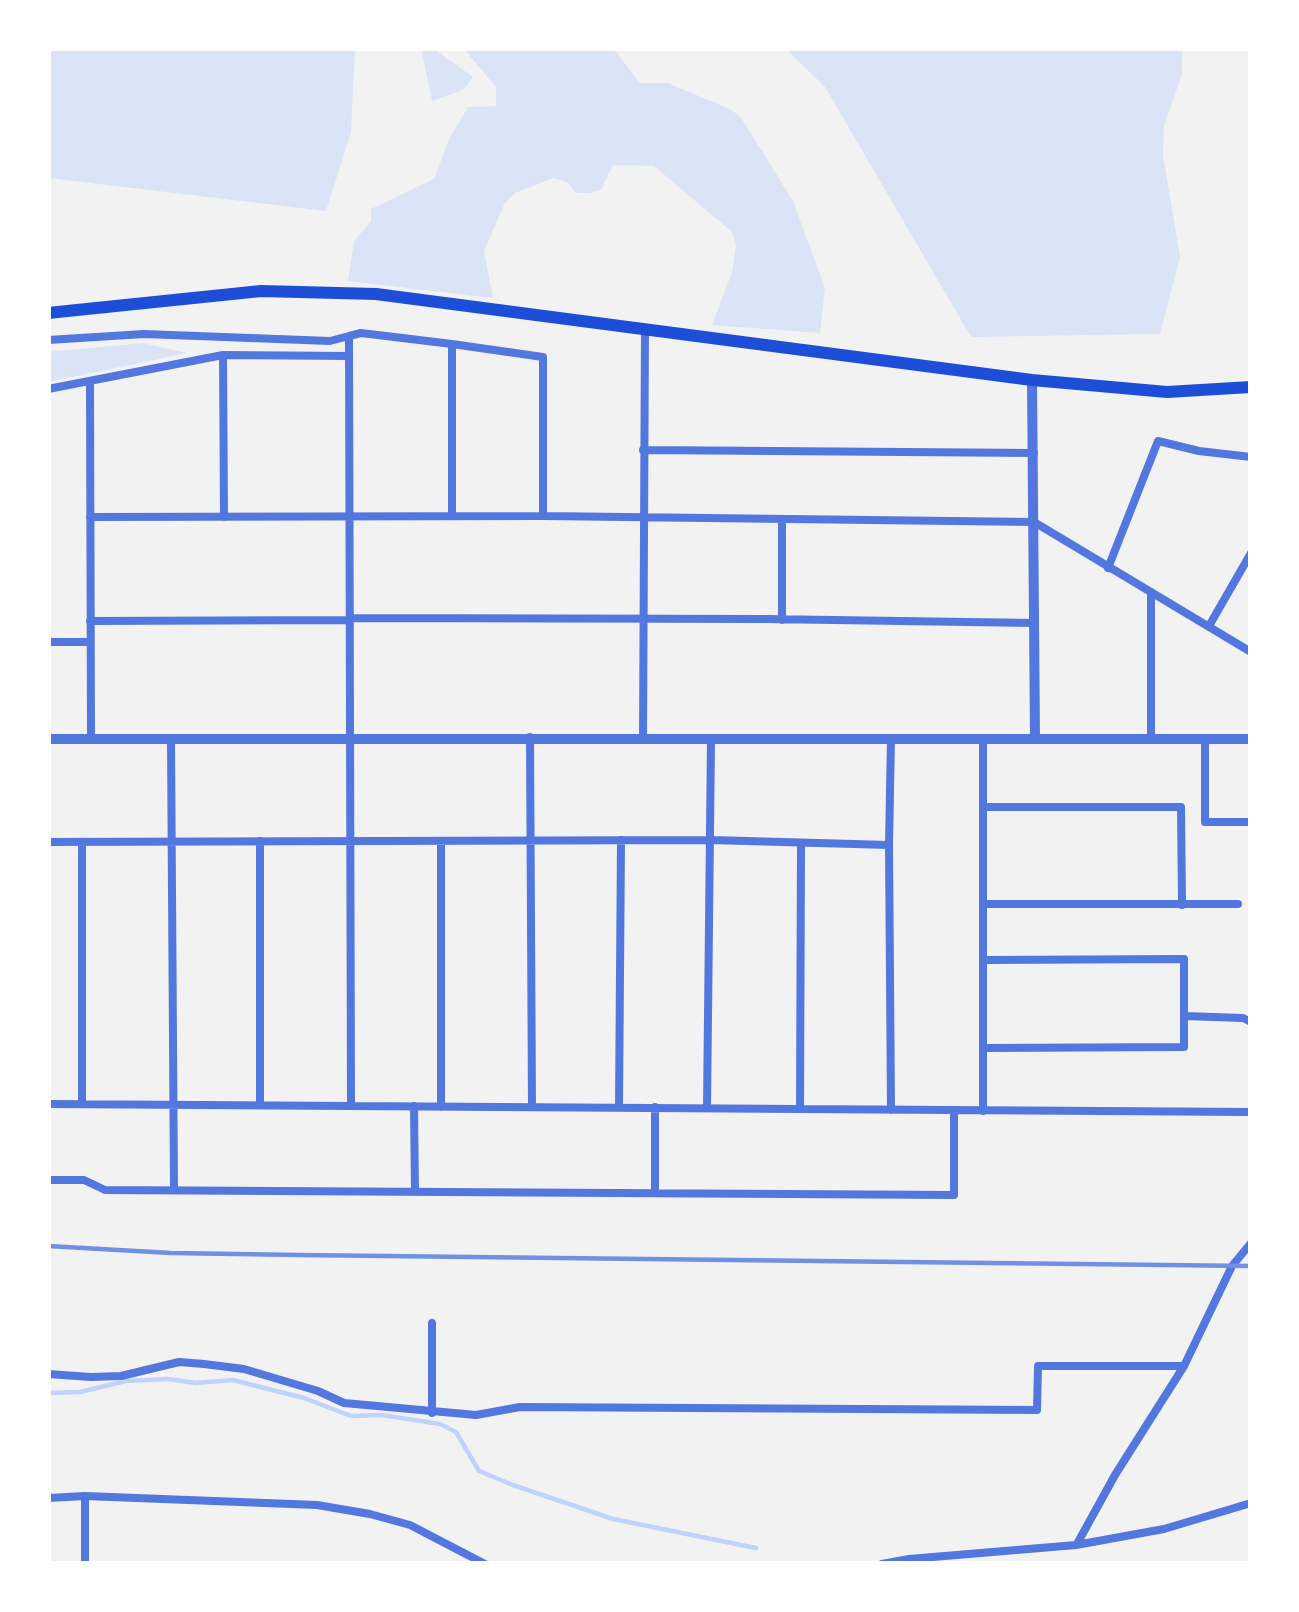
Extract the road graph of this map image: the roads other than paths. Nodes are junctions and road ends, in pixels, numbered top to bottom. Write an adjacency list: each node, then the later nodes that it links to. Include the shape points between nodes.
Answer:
1 (48, 313): 2 (main road, via 261,291 376,294)
2 (645, 328): 8 (main road); 12 (street)
3 (349, 336): 4 (street); 5 (street); 7 (street)
4 (48, 340)
5 (452, 344): 15 (street); 16 (street, via 543,357)
6 (224, 356): 7 (street); 9 (street); 18 (street)
7 (350, 356): 19 (street)
8 (1032, 380): 10 (main road, via 1166,392); 13 (street)
9 (90, 381): 11 (street); 17 (street)
10 (1251, 387)
11 (48, 388)
12 (643, 450): 13 (street); 20 (street)
13 (1034, 453): 22 (street)
14 (1251, 457): 24 (street, via 1158,442)
15 (452, 516): 16 (street); 19 (street)
16 (543, 516): 20 (street)
17 (90, 517): 18 (street); 29 (street)
18 (224, 517): 19 (street)
19 (350, 518): 26 (street)
20 (643, 518): 21 (street); 27 (street)
21 (782, 519): 22 (street); 28 (street)
22 (1034, 522): 24 (street); 30 (street)
23 (1251, 554): 31 (street)
24 (1108, 568): 25 (street)
25 (1151, 592): 31 (street); 47 (street)
26 (350, 619): 27 (street); 29 (street); 40 (street)
27 (642, 619): 28 (street); 41 (street)
28 (782, 620): 30 (street)
29 (90, 621): 33 (street)
30 (1035, 622): 46 (street)
31 (1209, 626): 34 (street)
32 (48, 642): 33 (street)
33 (90, 642): 39 (street)
34 (1251, 652)
35 (530, 737): 40 (street); 41 (street); 56 (street)
36 (171, 738): 39 (street); 40 (street); 53 (street)
37 (891, 738): 42 (street); 43 (street); 60 (street)
38 (48, 739): 39 (street)
39 (91, 739)
40 (350, 739): 58 (street)
41 (643, 739): 42 (street)
42 (711, 739): 51 (street)
43 (983, 739): 46 (street); 48 (street)
44 (1205, 739): 45 (street); 47 (street); 49 (street, via 1205,822)
45 (1251, 739)
46 (1035, 740): 47 (street)
47 (1151, 740)
48 (983, 807): 61 (street); 63 (street, via 1181,807)
49 (1251, 822)
50 (621, 840): 51 (street); 56 (street); 76 (street)
51 (711, 840): 59 (street); 78 (street)
52 (82, 841): 53 (street); 57 (street); 69 (street)
53 (170, 841): 54 (street); 70 (street)
54 (260, 841): 58 (street); 71 (street)
55 (441, 841): 56 (street); 58 (street); 74 (street)
56 (531, 841): 75 (street)
57 (48, 842)
58 (351, 842): 72 (street)
59 (801, 844): 60 (street); 79 (street)
60 (889, 845): 80 (street)
61 (983, 904): 63 (street); 64 (street)
62 (1238, 904): 63 (street)
63 (1183, 905)
64 (984, 960): 65 (street, via 1184,959); 67 (street)
65 (1184, 1016): 66 (street); 67 (street, via 1184,1046)
66 (1251, 1022)
67 (983, 1048): 82 (street)
68 (48, 1104): 69 (street)
69 (82, 1104): 70 (street)
70 (172, 1104): 71 (street); 85 (street)
71 (260, 1105): 72 (street)
72 (351, 1106): 73 (street)
73 (414, 1106): 74 (street); 86 (street)
74 (441, 1107): 75 (street)
75 (532, 1107): 76 (street)
76 (619, 1107): 77 (street)
77 (655, 1107): 78 (street); 87 (street)
78 (707, 1108): 79 (street)
79 (800, 1109): 80 (street)
80 (891, 1110): 81 (street)
81 (954, 1110): 82 (street); 87 (street, via 954,1195)
82 (983, 1111): 83 (street)
83 (1251, 1112)
84 (48, 1180): 85 (street)
85 (174, 1190): 86 (street)
86 (415, 1192): 87 (street)
87 (655, 1193)
88 (1251, 1243): 90 (street)
89 (433, 1323): 92 (street)
90 (1184, 1366): 92 (street, via 1038,1366 1037,1410); 96 (street)
91 (48, 1374): 92 (street, via 121,1376 204,1364 344,1403)
92 (432, 1413)
93 (86, 1496): 94 (street); 97 (street); 98 (street, via 352,1510 410,1525)
94 (48, 1498)
95 (1251, 1503): 96 (street)
96 (1076, 1545): 99 (street)
97 (86, 1564)
98 (485, 1564)
99 (882, 1564)

